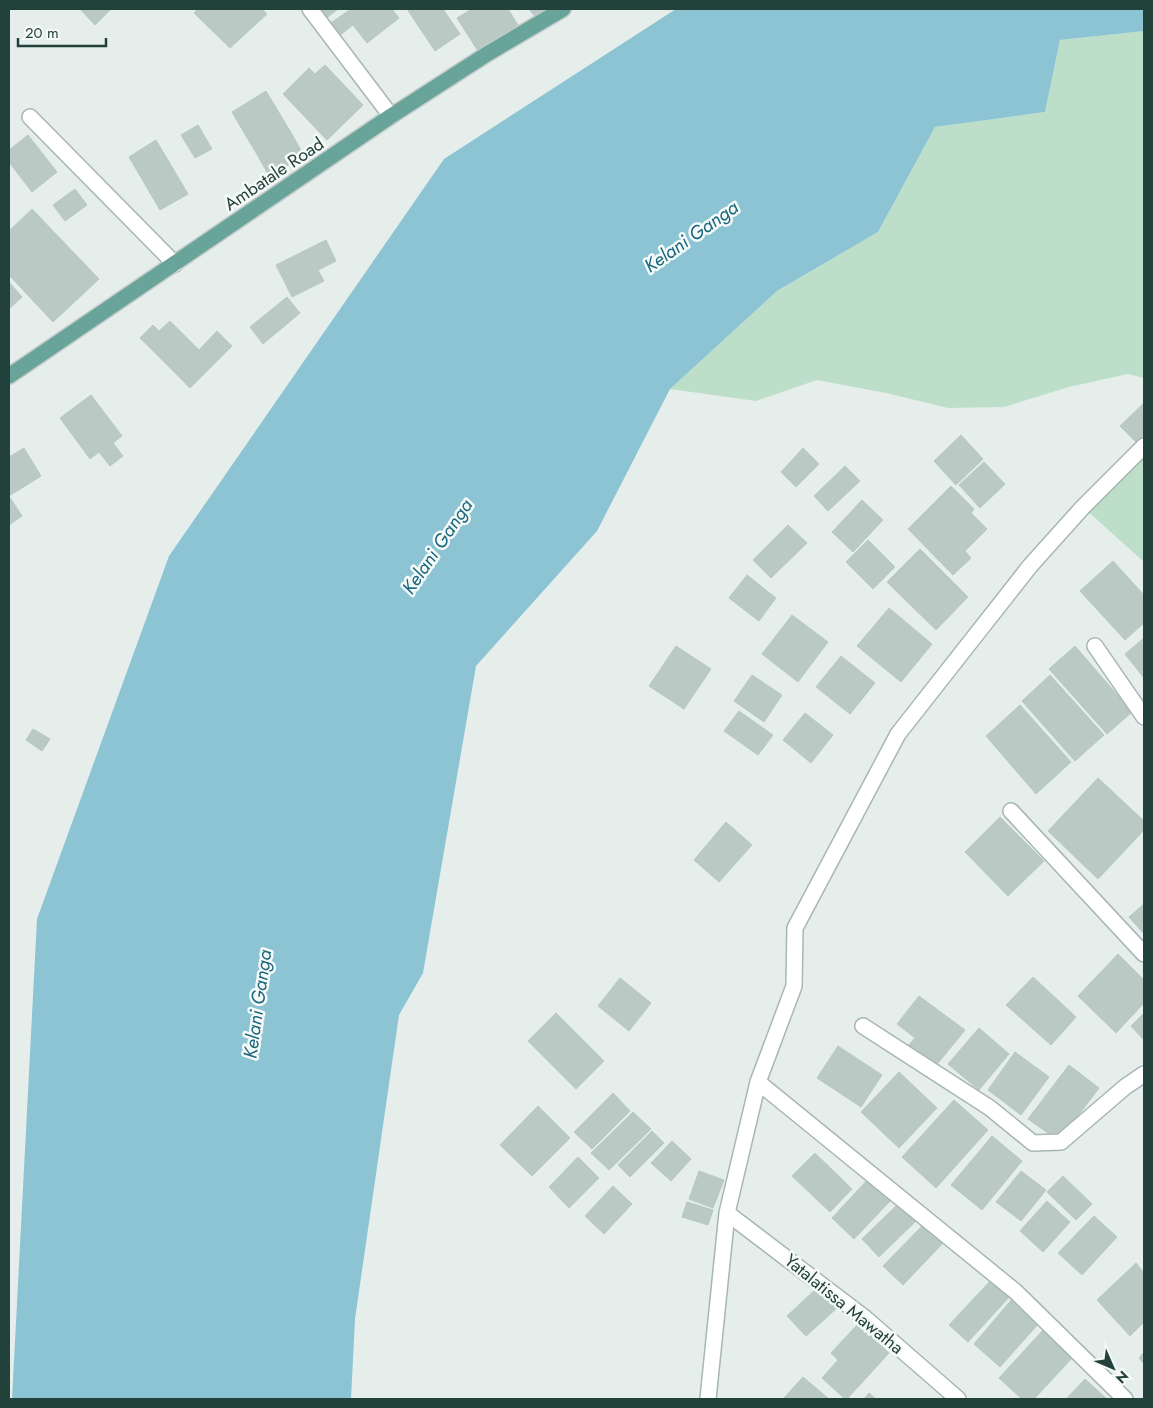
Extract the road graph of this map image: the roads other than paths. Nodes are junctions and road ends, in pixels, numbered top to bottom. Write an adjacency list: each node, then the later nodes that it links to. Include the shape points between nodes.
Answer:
1 (310, 9): 3 (street)
2 (563, 9): 3 (main road, Ambatale Road)
3 (391, 116): 5 (main road, Ambatale Road)
4 (30, 117): 5 (street)
5 (175, 264): 6 (main road, Ambatale Road)
6 (9, 376)
7 (1144, 446): 14 (street, via 1030,566 898,734 795,928 794,986)
8 (1095, 646): 9 (street)
9 (1144, 717)
10 (1011, 811): 11 (street)
11 (1144, 954)
12 (863, 1026): 13 (street, via 990,1108 1033,1143 1061,1142)
13 (1144, 1074)
14 (758, 1082): 15 (street); 18 (street, via 1016,1292)
15 (727, 1213): 16 (street); 17 (street, Yatalatissa Mawatha, via 865,1318)
16 (708, 1399)
17 (958, 1399)
18 (1125, 1399)

